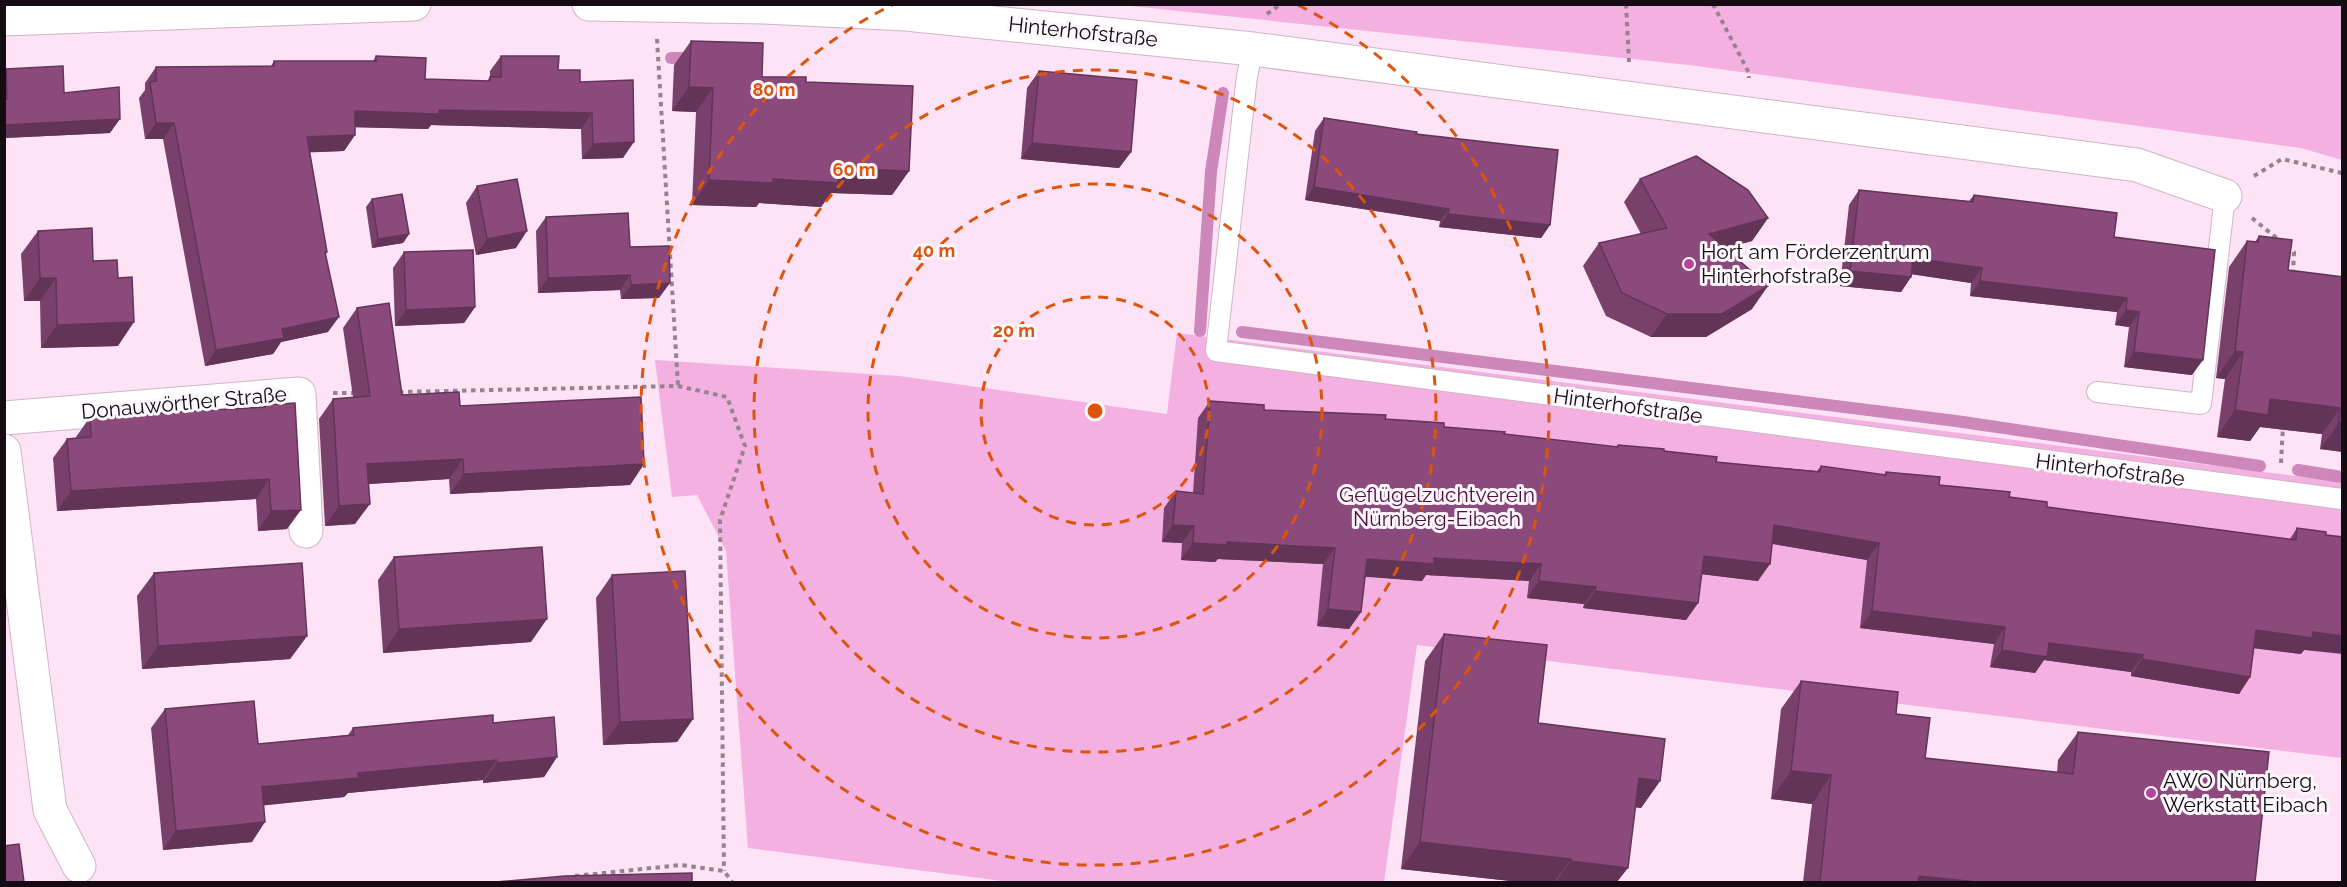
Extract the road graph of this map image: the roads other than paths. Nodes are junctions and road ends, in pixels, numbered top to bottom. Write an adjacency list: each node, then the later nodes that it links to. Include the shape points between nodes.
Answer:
1 (414, 4): 4 (street)
2 (589, 4): 3 (street, Hinterhofstraße)
3 (657, 6): 5 (street, Hinterhofstraße, via 906,14)
4 (4, 19)
5 (1253, 49): 6 (street, Hinterhofstraße, via 2137,165); 10 (lane, Hinterhofstraße, via 1216,351)
6 (2225, 196): 7 (lane, via 2201,404)
7 (2097, 392)
8 (4, 418): 11 (street, Donauwörther Straße, via 299,394)
9 (4, 450): 12 (street, via 50,810)
10 (2343, 499)
11 (306, 531)
12 (79, 866)

